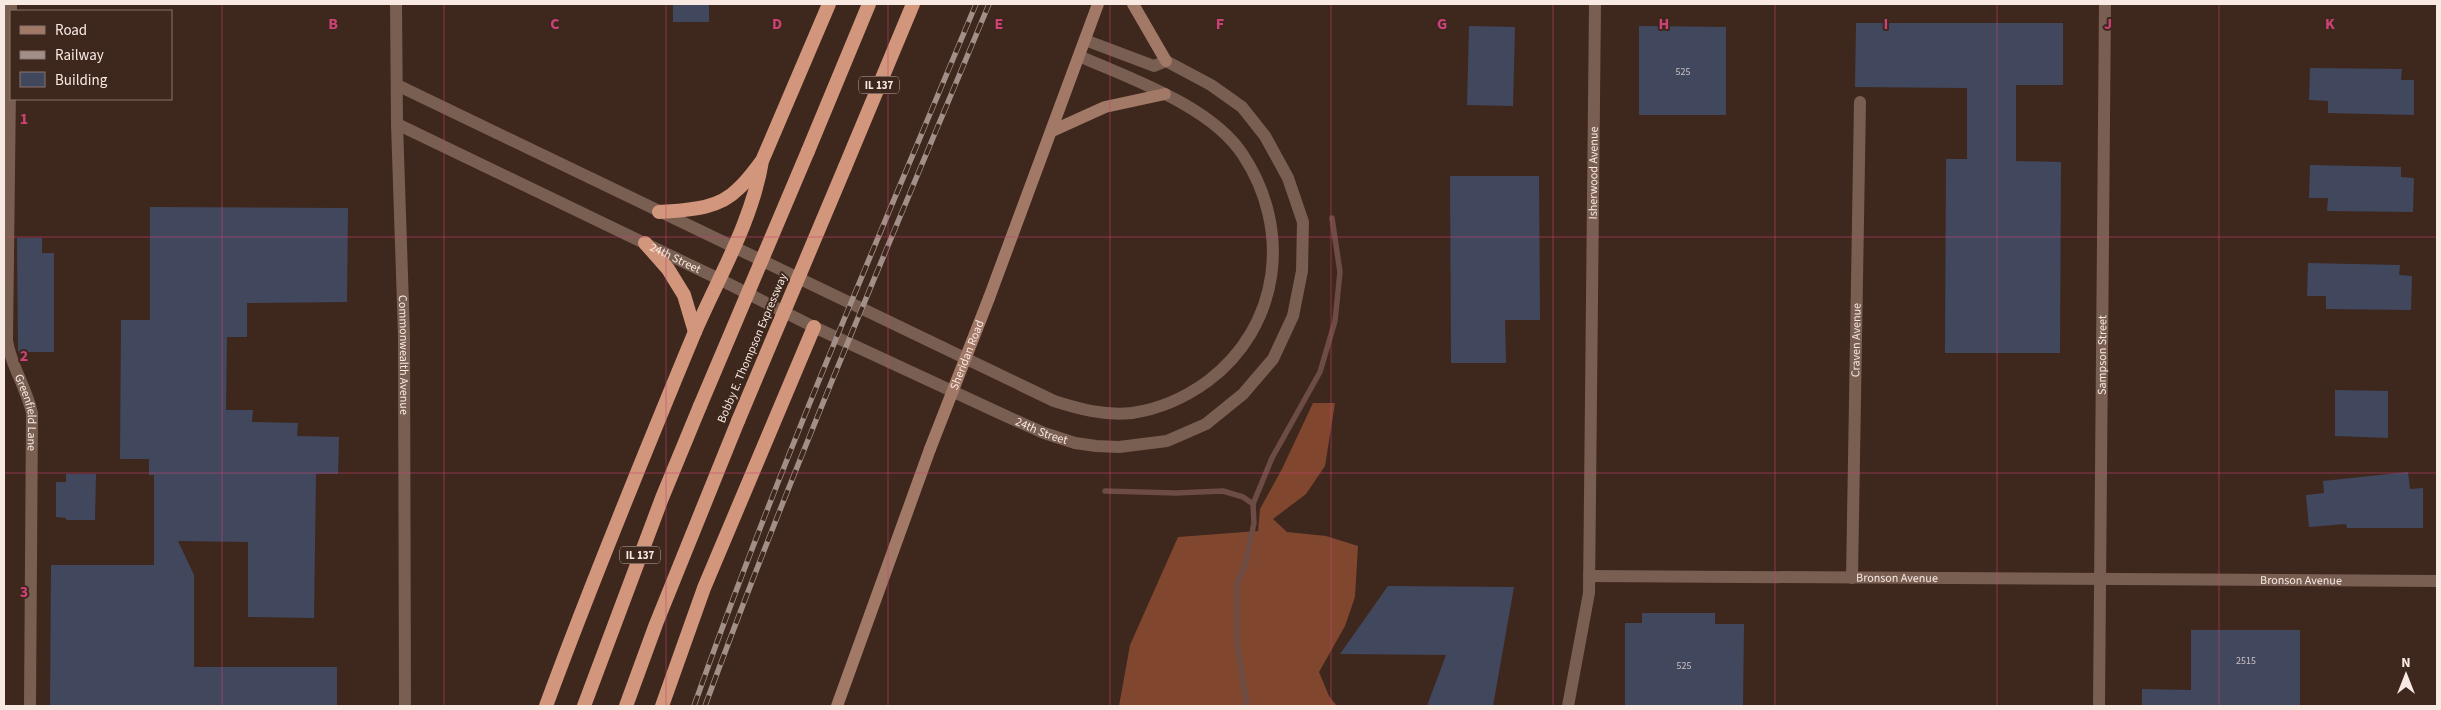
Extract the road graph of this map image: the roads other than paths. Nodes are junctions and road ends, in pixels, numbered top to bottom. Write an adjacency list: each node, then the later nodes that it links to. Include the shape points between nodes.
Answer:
1 (10, 4): 20 (street, Greenfield Lane)
2 (396, 4): 13 (street, Commonwealth Avenue)
3 (829, 4): 18 (highway)
4 (870, 4): 33 (highway, Bobby E. Thompson Expressway / IL 137, bridge, via 662,498)
5 (913, 4): 34 (highway, Bobby E. Thompson Expressway / IL 137, bridge, via 738,421)
6 (1098, 4): 10 (main road, Sheridan Road)
7 (1133, 4): 12 (main road)
8 (1596, 4): 26 (street, Isherwood Avenue)
9 (2105, 4): 28 (street, Sampson Street)
10 (1085, 40): 11 (main road, Sheridan Road); 12 (street, 24th Street, via 1154,66)
11 (1079, 56): 14 (street); 17 (main road, Sheridan Road)
12 (1166, 61): 24 (street, 24th Street, via 1211,85 1242,107 1264,136 1288,178 1303,222 1302,271 1293,316 1273,359 1244,394 1206,424 1167,441 1119,447 1075,443 1044,433)
13 (397, 85): 16 (street, Commonwealth Avenue); 19 (street)
14 (1165, 94): 17 (main road, via 1105,107); 22 (street, via 1193,109 1242,154 1271,218 1274,246 1271,285 1264,310 1248,339 1218,373 1178,400 1132,413 1082,410 1054,401)
15 (1860, 102): 27 (street, Craven Avenue)
16 (397, 124): 21 (street, 24th Street); 31 (street, Commonwealth Avenue, via 404,335)
17 (1052, 131): 36 (main road, Sheridan Road, bridge)
18 (762, 162): 19 (highway, via 737,191 717,202 699,209); 22 (highway)
19 (659, 212): 22 (street)
20 (6, 240): 30 (street, Greenfield Lane, via 8,351 27,392 32,413)
21 (645, 243): 23 (street, 24th Street); 25 (highway, via 668,269 684,295)
22 (733, 248): 23 (highway)
23 (719, 279): 24 (street, 24th Street); 25 (highway)
24 (814, 327): 35 (highway, via 704,588)
25 (695, 332): 32 (highway)
26 (1589, 576): 27 (street, Bronson Avenue); 37 (street, via 1589,593)
27 (1852, 578): 28 (street, Bronson Avenue)
28 (2100, 579): 29 (street, Bronson Avenue); 38 (street, Sampson Street)
29 (2437, 581)
30 (30, 706)
31 (405, 706)
32 (546, 706)
33 (584, 706)
34 (626, 706)
35 (662, 706)
36 (836, 706)
37 (1568, 706)
38 (2099, 706)

